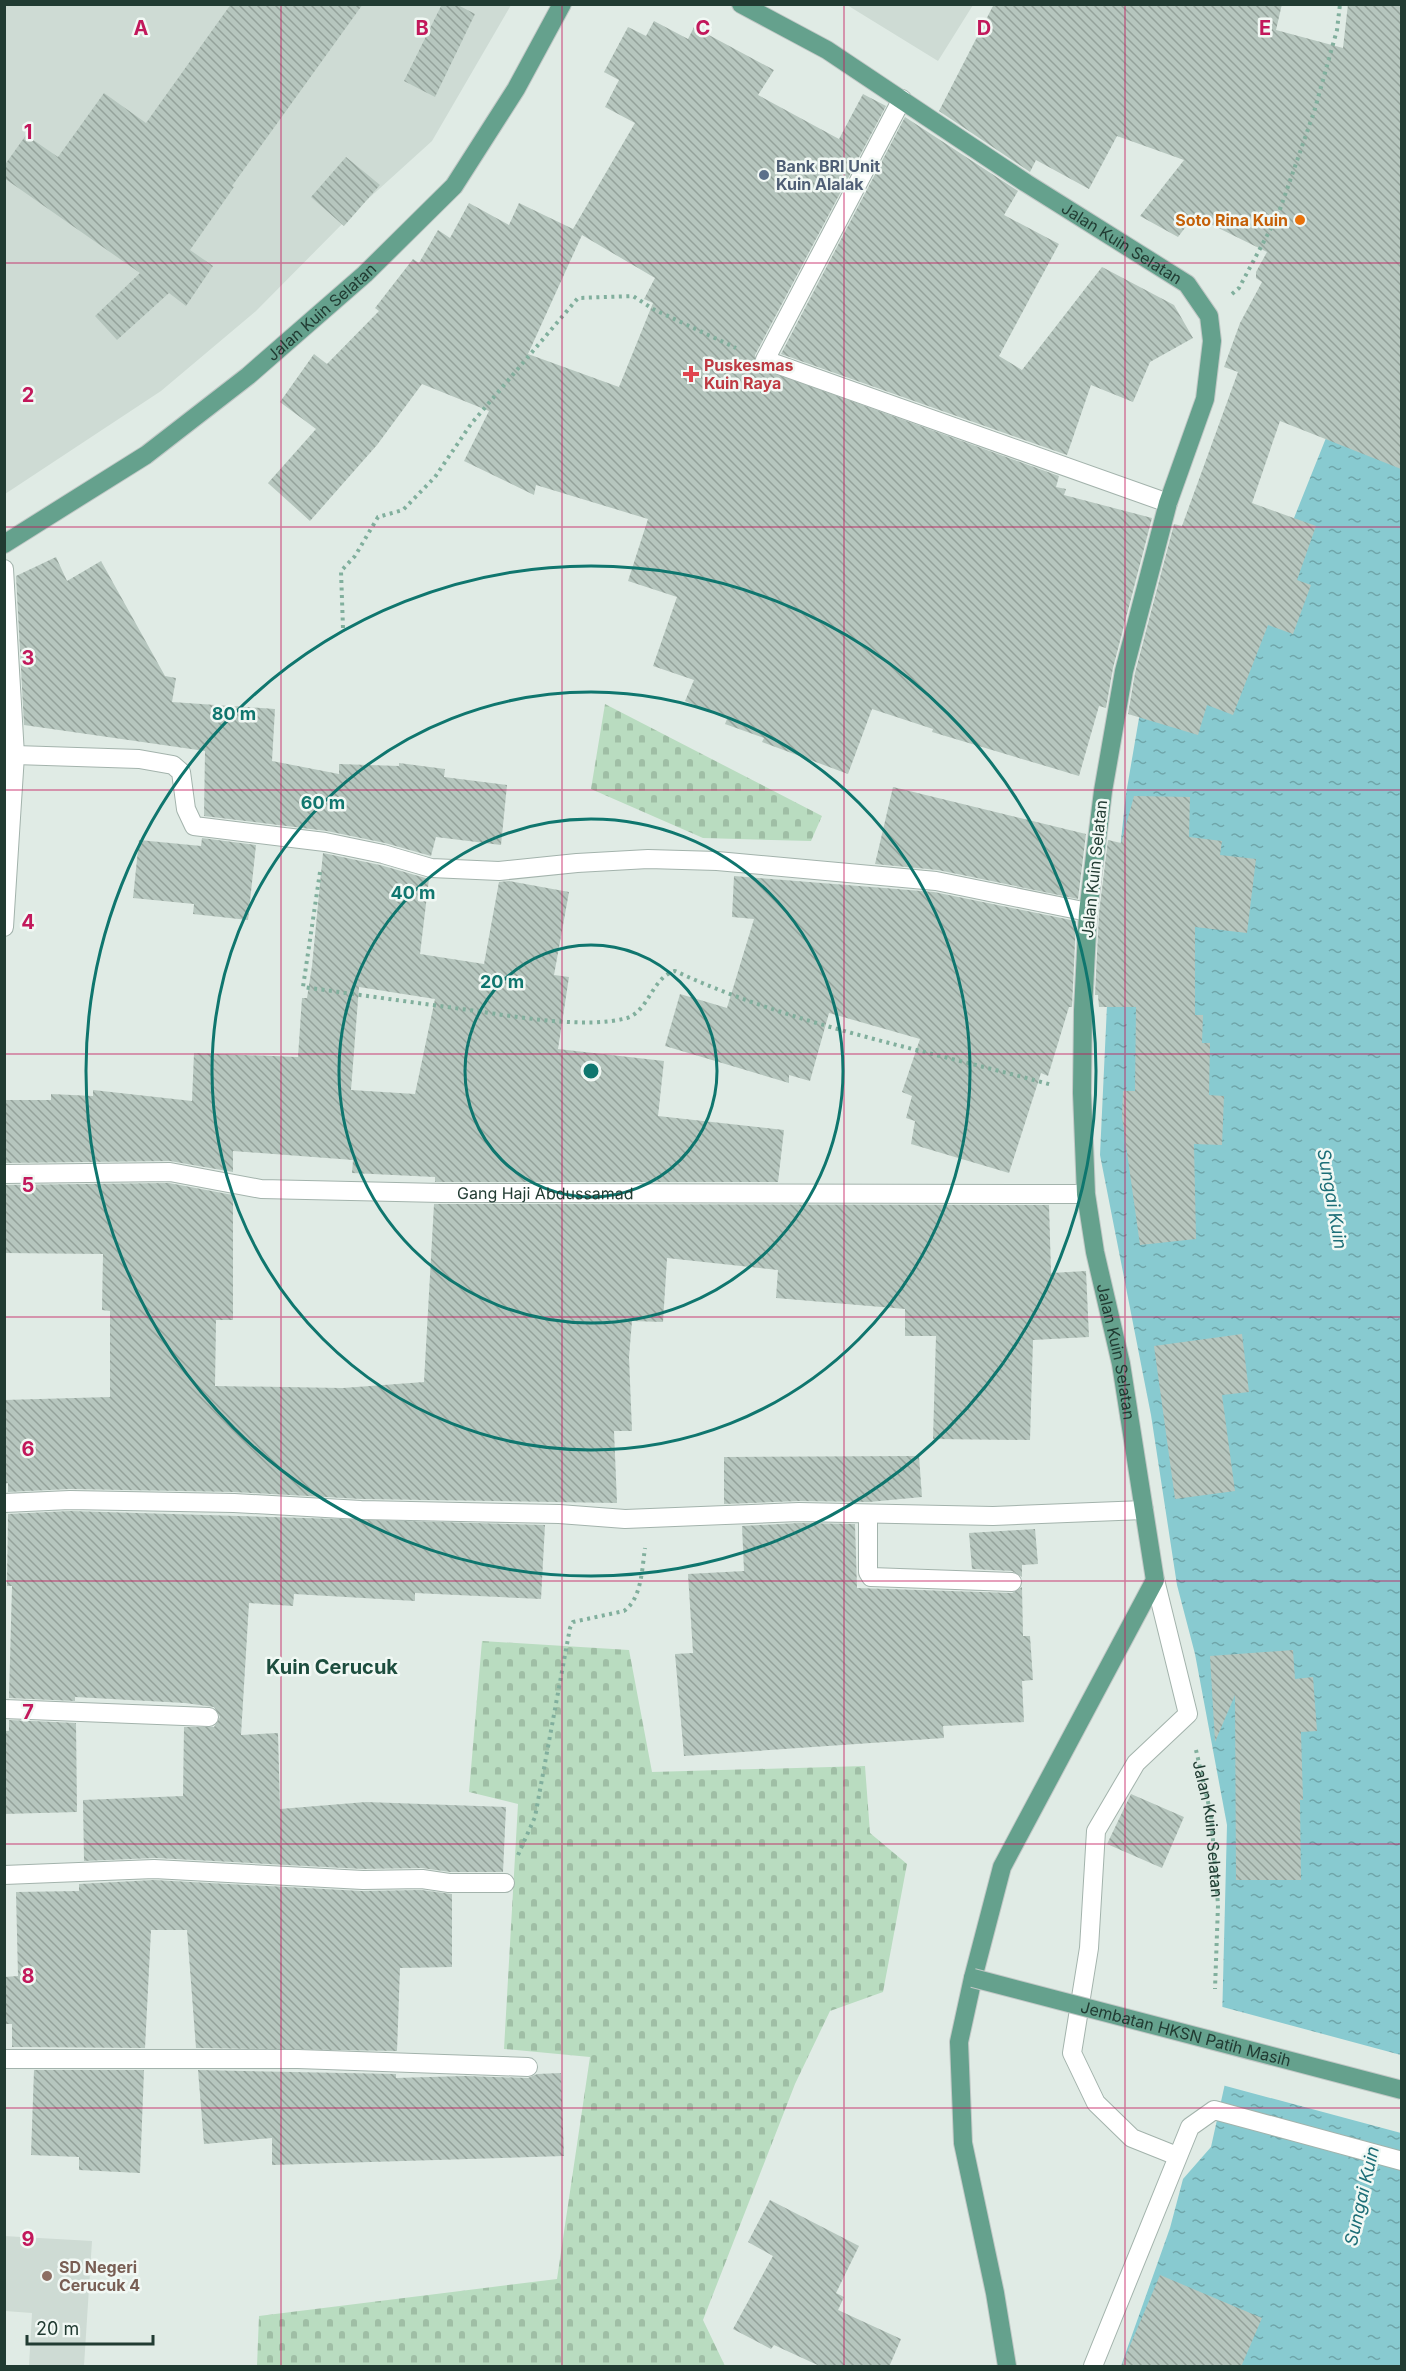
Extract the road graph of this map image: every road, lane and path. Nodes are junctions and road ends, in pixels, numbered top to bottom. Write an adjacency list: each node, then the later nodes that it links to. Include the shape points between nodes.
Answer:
1 (562, 4): 8 (main road, Jalan Kuin Selatan, via 516,89 454,186 364,274 248,376 146,454)
2 (741, 4): 4 (main road, Jalan Kuin Selatan, via 827,50)
3 (1340, 4): 5 (path, via 1337,30 1314,112 1278,215 1239,288)
4 (902, 99): 5 (main road, Jalan Kuin Selatan, via 1187,284); 6 (street)
5 (1209, 316): 7 (main road, Jalan Kuin Selatan, via 1212,341 1205,399)
6 (765, 360): 7 (street); 10 (path, via 633,296 578,298 471,424 435,477 403,510 378,517 355,556 341,571)
7 (1168, 503): 13 (main road, Jalan Kuin Selatan, via 1124,671 1102,791)
8 (4, 544)
9 (4, 569): 11 (street)
10 (343, 628)
11 (15, 754): 12 (street, via 139,759 172,765 181,772 186,809 194,826); 14 (street)
12 (325, 842): 13 (street, via 430,868 499,871 648,859 840,871 936,882); 15 (path, via 303,987 547,1021 612,1020 637,1012 662,978 675,971 724,994 879,1041)
13 (1088, 912): 15 (main road, Jalan Kuin Selatan)
14 (4, 927)
15 (1082, 1094): 17 (main road, Jalan Kuin Selatan)
16 (4, 1174): 17 (street, Gang Haji Abdussamad, via 170,1172 261,1189 441,1193)
17 (1086, 1194): 19 (main road, Jalan Kuin Selatan, via 1121,1364)
18 (4, 1503): 21 (street, via 70,1500)
19 (1144, 1510): 20 (street, via 993,1516); 22 (main road, Jalan Kuin Selatan)
20 (868, 1514): 21 (street); 23 (street, via 871,1578)
21 (650, 1517): 28 (path, via 639,1583 631,1606 573,1622 570,1628 535,1817)
22 (1155, 1580): 25 (street, Jalan Kuin Selatan); 29 (main road, via 1002,1867)
23 (1012, 1582)
24 (4, 1709): 26 (street)
25 (1188, 1714): 30 (path, Jalan Kuin Selatan, via 1211,1815 1218,1905); 34 (street, via 1136,1763 1096,1831 1089,1948 1072,2053 1096,2103 1132,2138)
26 (209, 1717)
27 (4, 1875): 28 (street, via 154,1869)
28 (505, 1883)
29 (973, 1977): 33 (main road, Jembatan HKSN Patih Masih, bridge); 36 (main road, via 959,2042 963,2143)
30 (1215, 1989)
31 (4, 2059): 32 (street, via 298,2059)
32 (528, 2067)
33 (1401, 2090)
34 (1177, 2156): 35 (street, via 1190,2127 1214,2110); 37 (street)
35 (1401, 2161)
36 (1007, 2367)
37 (1093, 2367)

